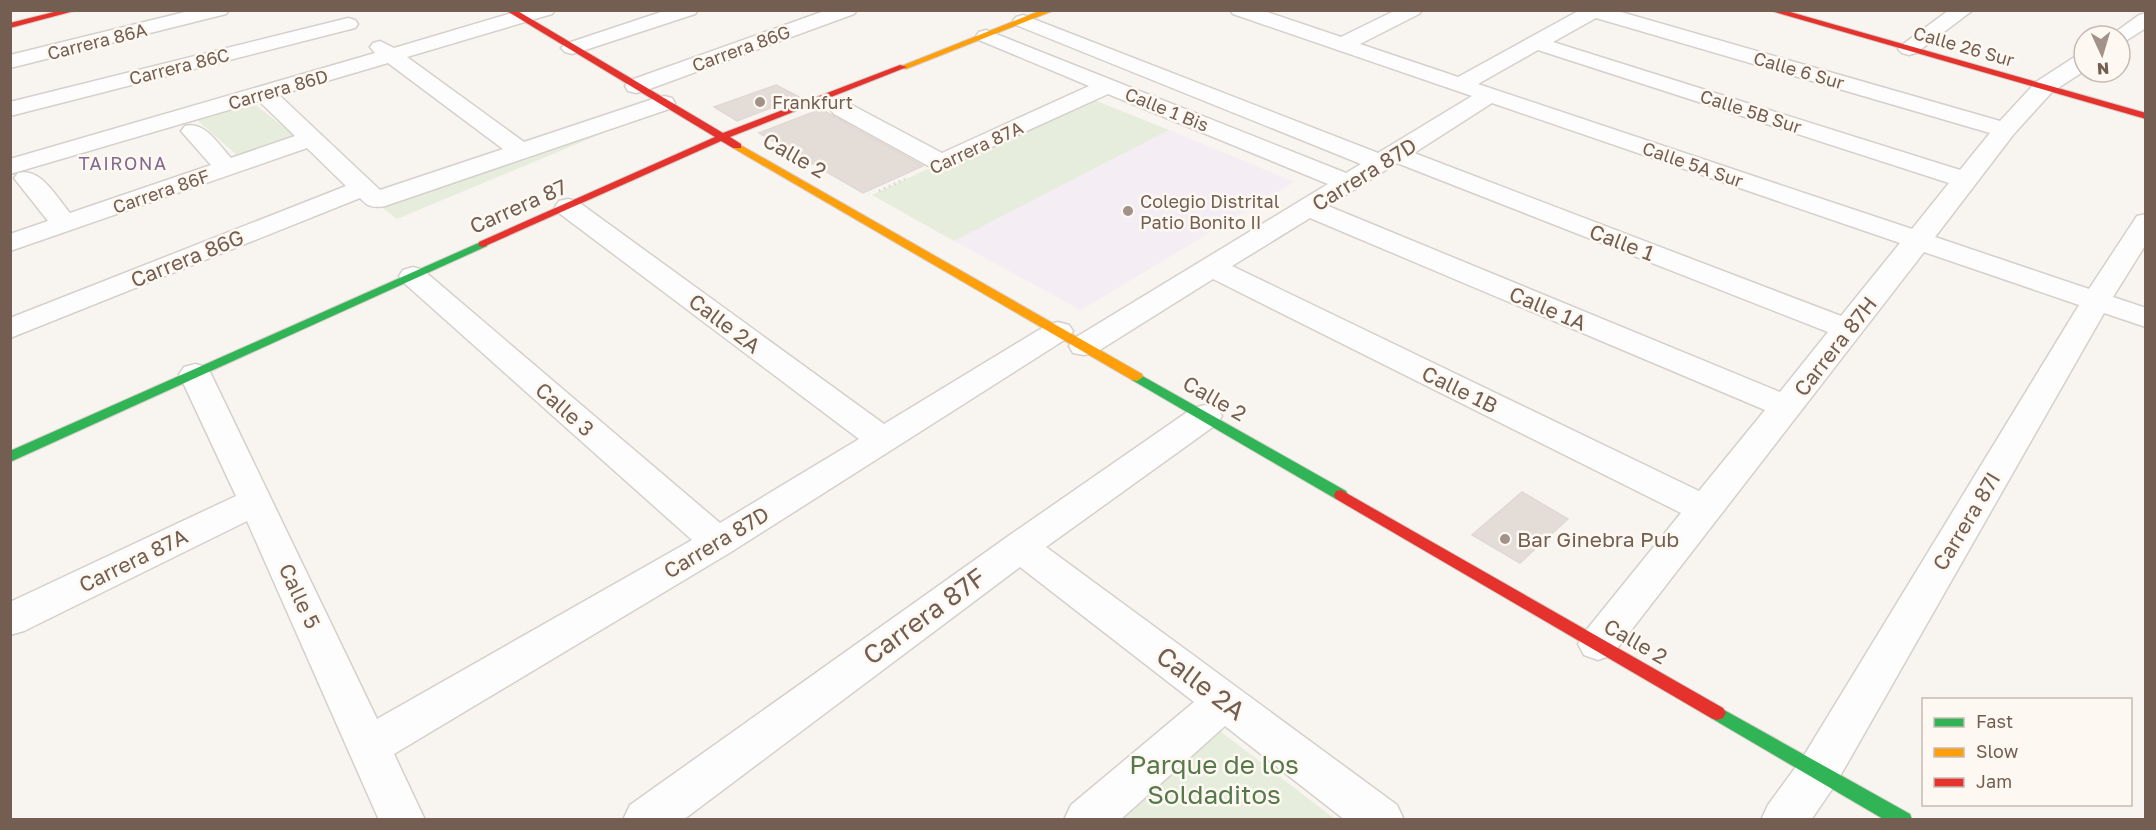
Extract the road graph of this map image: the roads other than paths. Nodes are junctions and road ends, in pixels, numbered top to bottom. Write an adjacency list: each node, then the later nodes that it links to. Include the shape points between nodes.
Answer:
1 (40, 10): 14 (street)
2 (74, 10): 18 (street)
3 (219, 10): 26 (street, Carrera 86A)
4 (545, 10): 13 (street, Carrera 86D)
5 (688, 10): 23 (street)
6 (847, 10): 30 (street, Carrera 86G)
7 (1051, 10): 17 (street, Carrera 87)
8 (1412, 10): 22 (street)
9 (1594, 10): 21 (street); 38 (street, Calle 6 Sur)
10 (1772, 10): 24 (street, Calle 26 Sur)
11 (1963, 10): 24 (street)
12 (1246, 11): 22 (street, Calle 5A Sur)
13 (515, 14): 23 (street, Calle 2); 25 (street, Carrera 86D)
14 (10, 17)
15 (339, 17): 25 (street); 35 (street, Carrera 86C)
16 (2145, 19): 19 (street)
17 (1023, 21): 20 (street, Carrera 87); 43 (street, Calle 1 Bis)
18 (10, 26)
19 (2132, 28)
20 (986, 36): 28 (street, Calle 1 Bis); 40 (street, Carrera 87)
21 (1536, 43): 29 (street); 46 (street, Calle 5B Sur)
22 (1342, 45): 29 (street, Calle 5A Sur)
23 (572, 48): 30 (street, Calle 2)
24 (1909, 49): 31 (street, Calle 26 Sur)
25 (391, 56): 32 (street, Carrera 86D); 42 (street)
26 (10, 62)
27 (2072, 69): 31 (street, Carrera 87H)
28 (1109, 85): 36 (street, Carrera 87A, via 941,163); 47 (street, Calle 1 Bis)
29 (1459, 85): 33 (street, Calle 5A Sur)
30 (636, 86): 34 (street, Calle 2)
31 (2044, 87): 37 (street, Calle 26 Sur); 38 (street, Carrera 87H)
32 (264, 93): 41 (street); 45 (street, Carrera 86D)
33 (1490, 95): 43 (street, Carrera 87D); 53 (street, Calle 5A Sur)
34 (664, 103): 40 (street, Calle 2); 42 (street, Carrera 86G)
35 (10, 109)
36 (842, 109)
37 (2145, 116)
38 (2005, 130): 46 (street, Carrera 87H)
39 (194, 131): 44 (street)
40 (722, 137): 49 (street, Carrera 87); 61 (street, Calle 2)
41 (312, 138): 44 (street, Carrera 86F); 48 (street)
42 (521, 151): 48 (street, Carrera 86G)
43 (1388, 159): 47 (street, Carrera 87D); 60 (street, Calle 1)
44 (227, 168): 52 (street, Carrera 86F)
45 (19, 173): 52 (street)
46 (1965, 180): 53 (street, Carrera 87H)
47 (1348, 183): 50 (street, Carrera 87D)
48 (369, 194): 59 (street, Carrera 86G)
49 (568, 207): 56 (street, Carrera 87); 65 (street, Calle 2A)
50 (1309, 208): 55 (street, Carrera 87D); 63 (street, Calle 1A)
51 (2145, 222): 57 (street, Carrera 87I)
52 (65, 224): 54 (street, Carrera 86F)
53 (1918, 241): 57 (street, Calle 5A Sur); 60 (street, Carrera 87H)
54 (10, 243)
55 (1213, 268): 61 (street, Carrera 87D); 68 (street, Calle 1B)
56 (413, 276): 62 (street, Carrera 87); 69 (street, Calle 3)
57 (2096, 301): 58 (street, Calle 5A Sur); 75 (street, Carrera 87I)
58 (2145, 318)
59 (10, 329)
60 (1848, 329): 63 (street, Carrera 87H)
61 (1071, 339): 64 (street, Calle 2); 65 (street, Carrera 87D)
62 (195, 374): 66 (street, Carrera 87); 67 (street, Calle 5)
63 (1787, 407): 68 (street, Carrera 87H)
64 (1205, 416): 70 (street, Carrera 87F); 72 (street, Calle 2)
65 (883, 440): 69 (street, Carrera 87D)
66 (10, 457)
67 (256, 501): 71 (street, Carrera 87A); 74 (street, Calle 5)
68 (1706, 510): 72 (street, Carrera 87H)
69 (718, 542): 74 (street, Carrera 87D)
70 (1020, 547): 73 (street, Calle 2A); 77 (street, Carrera 87F)
71 (10, 620)
72 (1598, 644): 75 (street, Calle 2)
73 (1224, 701): 78 (street); 79 (street, Calle 2A)
74 (369, 746): 76 (street, Calle 5)
75 (1819, 771): 80 (street, Carrera 87I); 81 (street, Calle 2)
76 (402, 819)
77 (646, 819)
78 (1087, 819)
79 (1381, 819)
80 (1784, 819)
81 (1903, 819)

